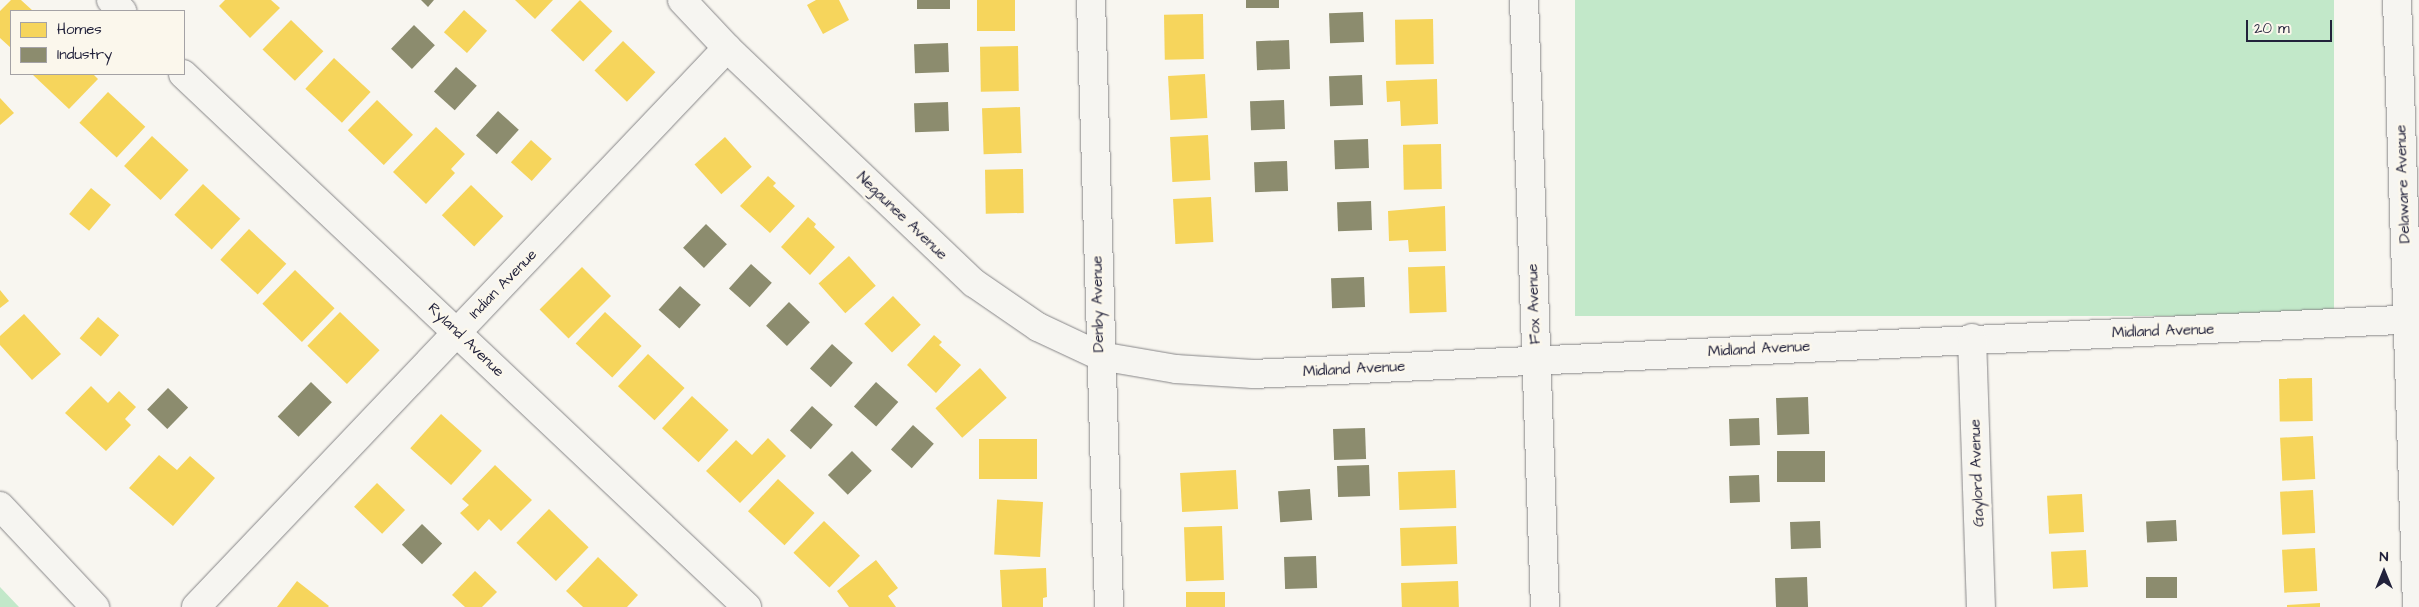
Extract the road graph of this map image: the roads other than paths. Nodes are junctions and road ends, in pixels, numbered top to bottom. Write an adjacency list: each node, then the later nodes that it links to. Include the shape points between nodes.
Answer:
1 (111, 0): 6 (street)
2 (1091, 0): 12 (street, Denby Avenue)
3 (1524, 0): 13 (street, Fox Avenue)
4 (2397, 0): 9 (street, Delaware Avenue)
5 (685, 2): 7 (street, Negaunee Avenue)
6 (121, 10)
7 (727, 48): 10 (street, Indian Avenue); 12 (street, Negaunee Avenue, via 974,283 1038,327)
8 (184, 75): 10 (street, Ryland Avenue)
9 (2413, 319): 11 (street, Midland Avenue); 21 (street, Delaware Avenue)
10 (457, 331): 16 (street, Indian Avenue); 17 (street, Ryland Avenue)
11 (1972, 338): 13 (street, Midland Avenue); 20 (street, Gaylord Avenue)
12 (1100, 356): 13 (street, Midland Avenue, via 1176,369 1253,374); 18 (street, Denby Avenue)
13 (1536, 361): 19 (street, Fox Avenue)
14 (0, 506): 15 (street)
15 (95, 607)
16 (196, 607)
17 (748, 607)
18 (1109, 607)
19 (1544, 607)
20 (1981, 607)
21 (2417, 607)

